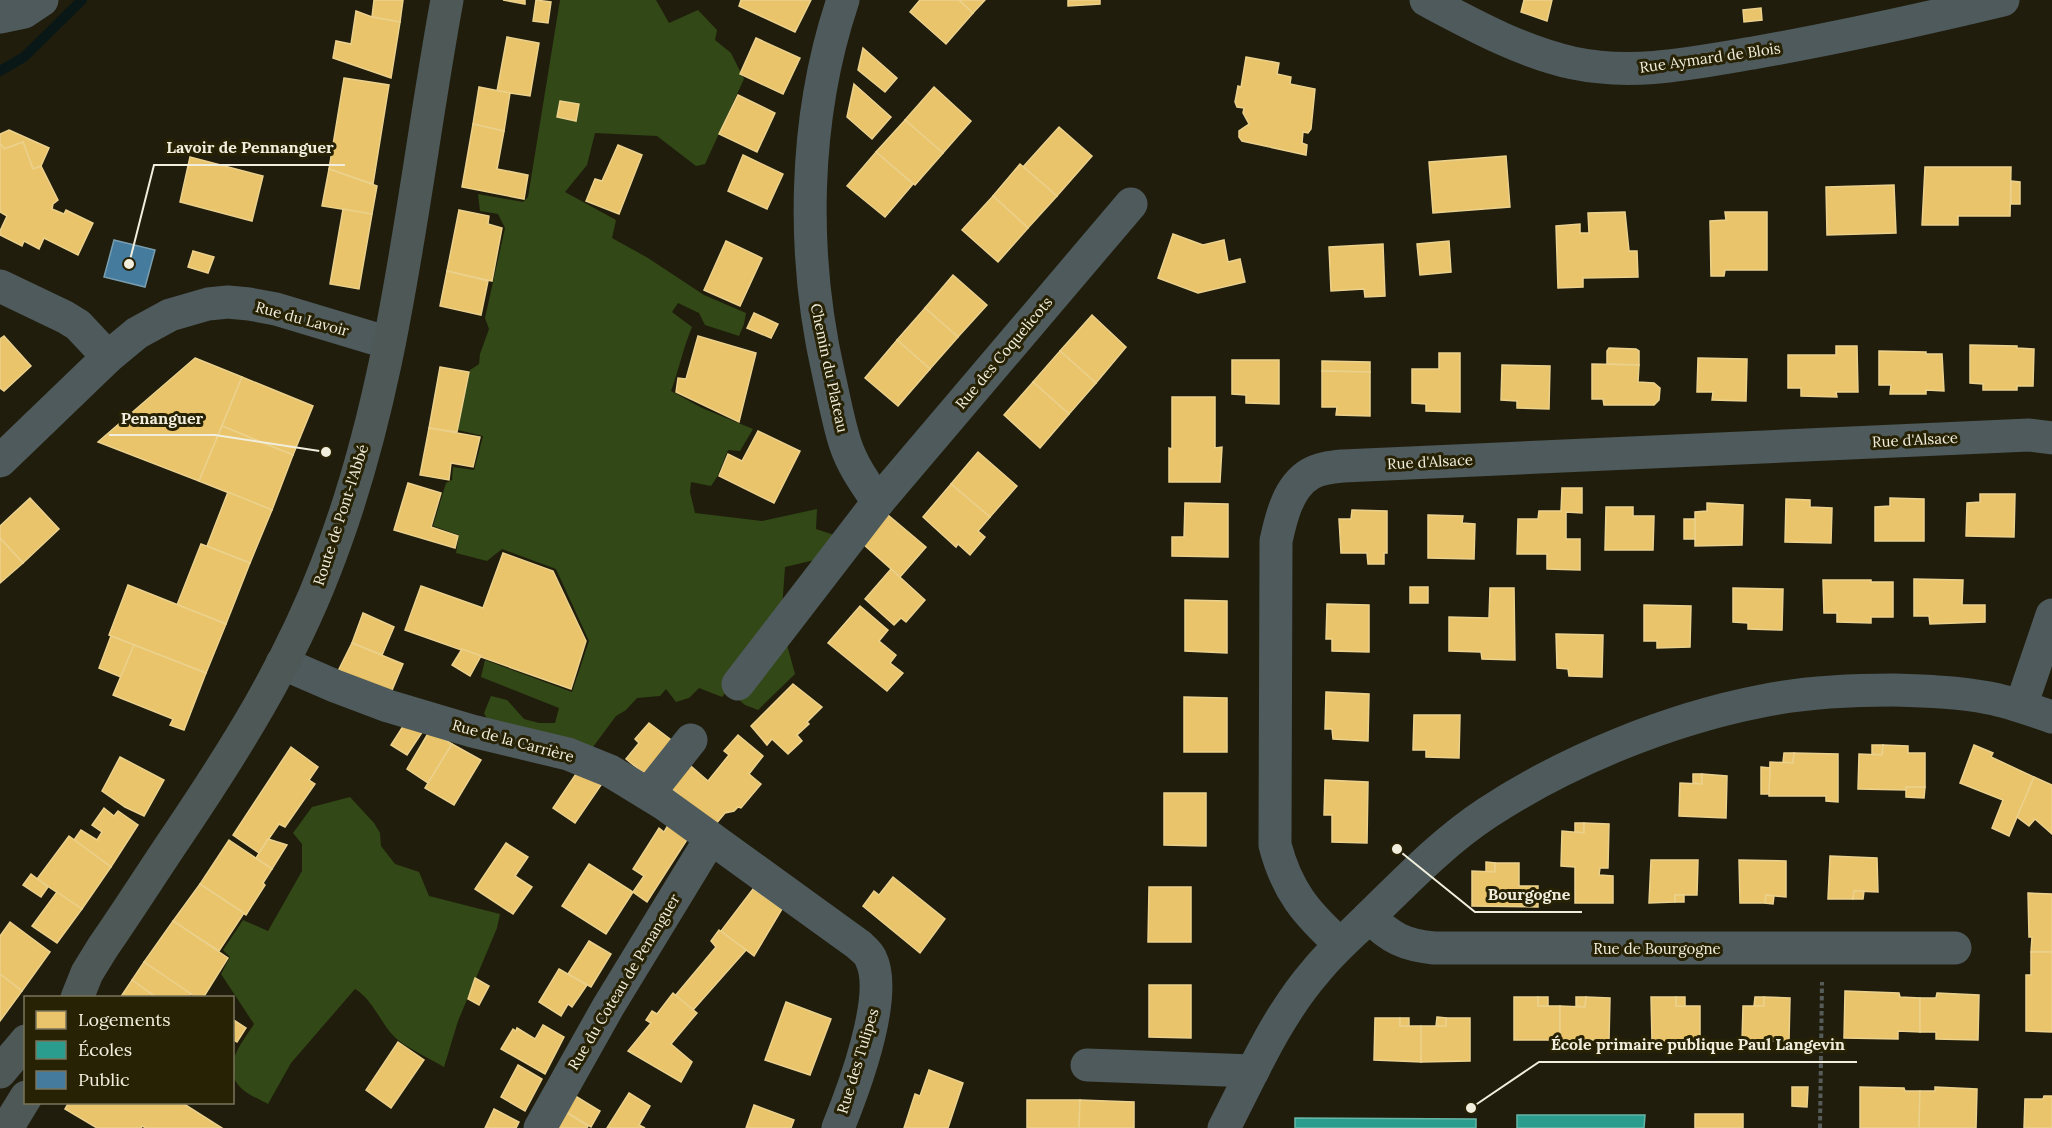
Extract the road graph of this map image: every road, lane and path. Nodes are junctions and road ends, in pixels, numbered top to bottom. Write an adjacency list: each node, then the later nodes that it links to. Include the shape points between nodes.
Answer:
1 (42, 0): 6 (street, via 24,12)
2 (447, 0): 9 (main road, Route de Pont-l'Abbé)
3 (843, 0): 13 (street, Chemin du Plateau, via 827,59 814,138 811,257 823,350 845,442)
4 (1426, 0): 5 (street, Rue Aymard de Blois, via 1534,52 1573,63 1635,69 1670,67 1816,42)
5 (2003, 0)
6 (0, 18)
7 (1131, 204): 13 (street, Rue des Coquelicots)
8 (0, 286): 10 (street, via 78,325)
9 (389, 343): 10 (street, Rue du Lavoir, via 276,309 228,302 170,315 137,333); 15 (main road, Route de Pont-l'Abbé, via 344,516 318,588)
10 (108, 357): 12 (street, Rue du Lavoir)
11 (2052, 438): 24 (street, Rue d'Alsace, via 2017,435 1355,465 1310,474 1286,506 1276,542 1275,845 1285,878 1304,909)
12 (0, 461)
13 (878, 502): 16 (street)
14 (2052, 615): 17 (street)
15 (282, 663): 20 (street, Rue de la Carrière, via 388,706 568,754 600,766); 27 (main road, Route de Pont-l'Abbé, via 233,753)
16 (738, 684)
17 (2021, 706): 18 (street); 23 (street, via 1948,692 1857,690 1762,701 1674,725 1575,764 1487,814 1449,842)
18 (2052, 717)
19 (691, 740): 20 (street)
20 (649, 793): 21 (street, Rue de la Carrière)
21 (711, 838): 22 (street, Rue de la Carrière); 35 (street, Rue du Coteau de Penanguer)
22 (756, 871): 36 (street, Rue des Tulipes, via 871,957 876,1002)
23 (1369, 917): 24 (street); 26 (street, Rue de Bourgogne, via 1394,939 1434,948)
24 (1340, 945): 31 (street, via 1297,996)
25 (1955, 948): 26 (street, Rue de Bourgogne)
26 (1822, 949): 38 (path)
27 (82, 985): 28 (main road, Route de Pont-l'Abbé)
28 (66, 996)
29 (24, 1043): 32 (main road)
30 (1087, 1065): 31 (street)
31 (1253, 1071): 37 (street)
32 (0, 1072)
33 (24, 1100): 34 (main road)
34 (7, 1128)
35 (540, 1128)
36 (838, 1128)
37 (1224, 1128)
38 (1820, 1128)

